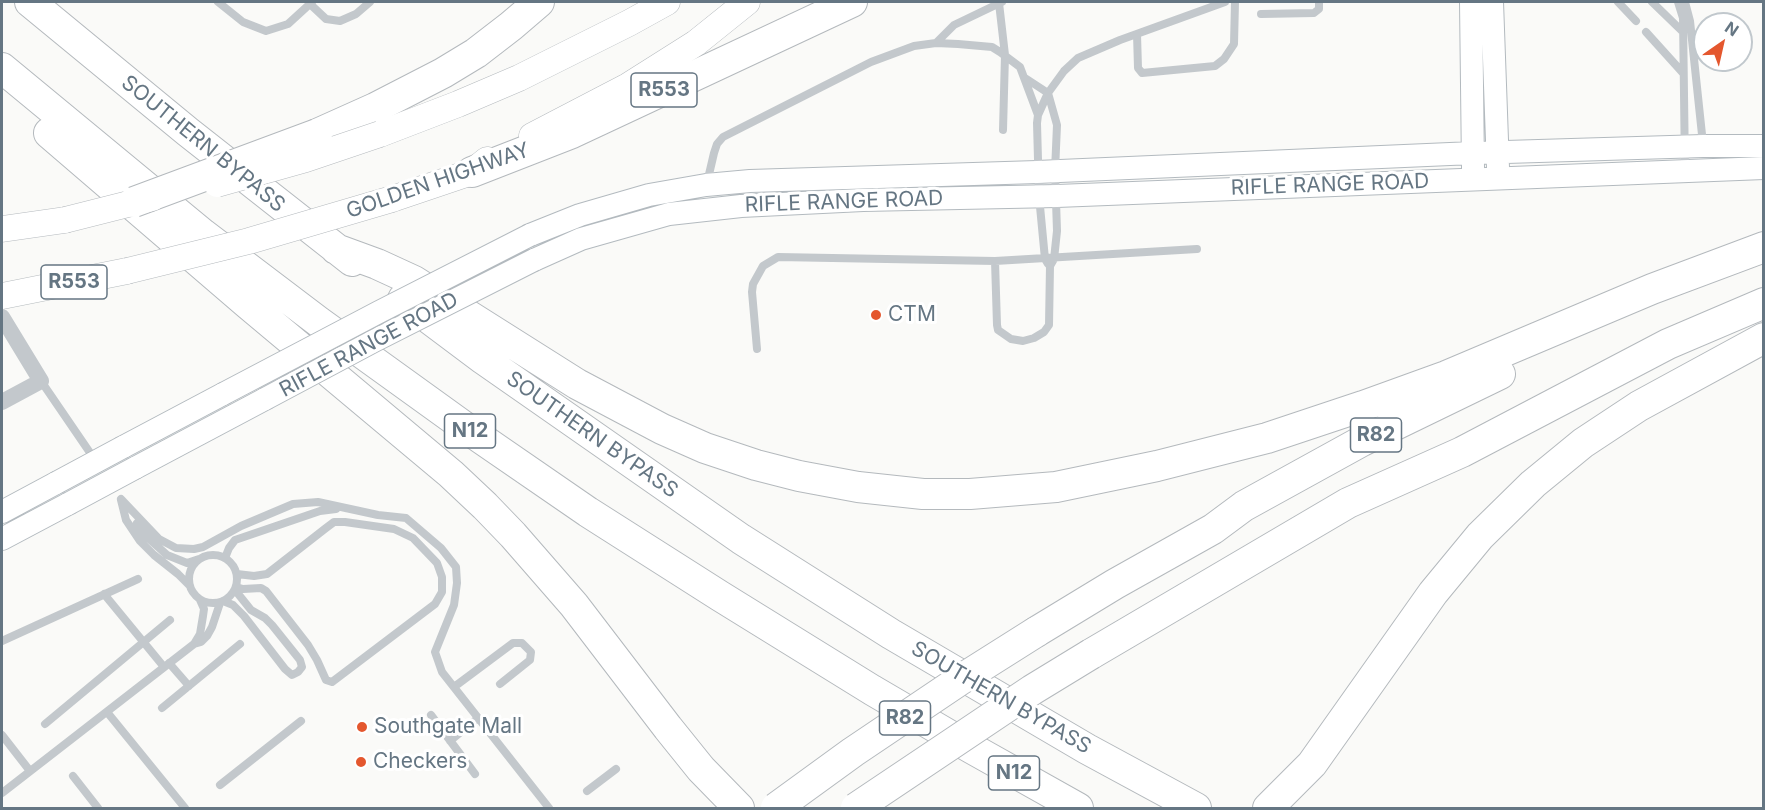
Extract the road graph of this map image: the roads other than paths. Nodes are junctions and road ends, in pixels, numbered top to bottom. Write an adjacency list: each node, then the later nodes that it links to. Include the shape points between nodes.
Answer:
1 (30, 2): 53 (highway, SOUTHERN BYPASS / N12)
2 (218, 2): 18 (lane, via 243,22 267,31 288,24)
3 (370, 2): 18 (lane, via 340,21 326,19)
4 (539, 2): 50 (highway, bridge, via 476,53 375,108 317,134)
5 (667, 2): 50 (main road, bridge, via 519,78 380,134 205,188)
6 (747, 2): 44 (main road, via 696,42 628,86 507,147)
7 (852, 2): 44 (highway, GOLDEN HIGHWAY / R553, via 572,133)
8 (1001, 2): 24 (lane, via 954,25); 25 (lane)
9 (1225, 2): 23 (lane)
10 (1235, 2): 23 (lane, via 1234,44 1215,66 1142,73 1138,68)
11 (1318, 2): 19 (lane, via 1319,9 1314,13)
12 (1471, 2): 34 (main road)
13 (1492, 2): 33 (main road)
14 (1618, 2): 20 (lane)
15 (1653, 2): 22 (lane)
16 (1678, 2): 22 (lane)
17 (1686, 2): 29 (lane)
18 (311, 3)
19 (1261, 14)
20 (1636, 21)
21 (1646, 32): 27 (lane)
22 (1683, 32): 27 (lane)
23 (1137, 34): 32 (lane, via 1078,58)
24 (936, 43): 25 (lane, via 992,47); 48 (lane, via 914,46 871,62 723,137 714,153)
25 (1005, 55): 28 (lane, via 1020,67); 36 (lane)
26 (2, 68): 110 (highway, N12, via 203,234 465,428 750,615)
27 (1683, 74): 30 (lane)
28 (1024, 78): 32 (lane); 35 (lane)
29 (1696, 83): 30 (lane); 42 (lane)
30 (1684, 85): 42 (lane)
31 (2, 93): 107 (highway, via 485,506 574,605 701,769)
32 (1048, 93): 35 (lane); 45 (lane, via 1057,125)
33 (1495, 99): 38 (main road, via 1509,138); 40 (main road)
34 (1472, 110): 39 (main road); 41 (main road, via 1459,140)
35 (1038, 115): 45 (lane)
36 (1003, 130)
37 (1764, 147): 42 (main road, RIFLE RANGE ROAD)
38 (1530, 152): 40 (main road, RIFLE RANGE ROAD); 42 (main road, RIFLE RANGE ROAD)
39 (1473, 153): 40 (main road, RIFLE RANGE ROAD); 41 (main road, RIFLE RANGE ROAD); 47 (main road)
40 (1497, 153): 46 (main road)
41 (1432, 155): 45 (main road, RIFLE RANGE ROAD)
42 (1698, 158): 43 (main road, RIFLE RANGE ROAD); 46 (main road, RIFLE RANGE ROAD)
43 (1764, 168)
44 (472, 172): 58 (main road, GOLDEN HIGHWAY / R553, bridge, via 249,241)
45 (1046, 172): 48 (main road, RIFLE RANGE ROAD, via 750,180); 49 (lane); 49 (lane)
46 (1498, 177): 47 (main road, RIFLE RANGE ROAD)
47 (1472, 178): 49 (main road, RIFLE RANGE ROAD)
48 (706, 185): 67 (main road, RIFLE RANGE ROAD, bridge, via 648,195 530,235)
49 (1048, 196): 56 (lane); 56 (lane, via 1057,231); 68 (main road, RIFLE RANGE ROAD, bridge, via 741,206 669,214 581,239 405,325)
50 (134, 201): 51 (main road, bridge, via 65,220)
51 (2, 229)
52 (1764, 248): 57 (highway)
53 (336, 249): 57 (highway, via 414,281 577,384 705,448 799,476 858,487 935,494 1056,487 1267,438 1446,376 1652,289); 111 (highway, SOUTHERN BYPASS / N12, via 483,359 751,545 901,640)
54 (1197, 249): 56 (lane)
55 (995, 261): 56 (lane); 56 (lane, via 997,325 1011,339 1023,340 1034,338 1049,325); 62 (lane, via 778,257 763,266 753,284)
56 (1050, 261)
57 (1729, 261): 108 (highway, R82, bridge, via 1362,441 1244,506 1213,529 960,680)
58 (11, 295)
59 (1764, 303): 109 (highway, R82, bridge, via 1668,344 1462,452 1348,503 1032,690)
60 (2, 317): 63 (street)
61 (1764, 338): 112 (highway, via 1639,406 1583,443 1533,484 1480,536 1433,593 1312,764)
62 (757, 349)
63 (41, 381): 64 (street); 65 (lane)
64 (2, 402)
65 (121, 500): 69 (lane, via 159,539 176,548); 72 (lane, via 146,536 167,555 187,563); 75 (lane, via 126,520 140,541)
66 (346, 508): 69 (lane, via 318,502 293,504); 71 (lane, via 320,511 235,540); 88 (lane, via 406,518 441,548 456,567 454,605 435,652 442,672)
67 (2, 512)
68 (2, 539)
69 (203, 547): 70 (lane)
70 (214, 555): 71 (lane); 72 (lane)
71 (225, 558): 73 (lane)
72 (199, 560): 75 (lane, via 190,572)
73 (237, 574): 76 (lane); 76 (lane, via 267,574 334,522 345,522 394,529 413,538 437,563 442,592 435,604 332,682 326,680 308,645 266,591 252,587)
74 (138, 579): 77 (lane)
75 (190, 588): 78 (lane)
76 (236, 589): 79 (lane); 79 (lane, via 300,660 302,667 298,672 292,675 285,669 244,615 233,605)
77 (104, 594): 81 (lane); 82 (lane)
78 (200, 600): 79 (lane); 83 (lane, via 204,609 200,634)
79 (222, 602): 83 (lane, via 207,636)
80 (170, 620): 82 (lane)
81 (2, 641)
82 (143, 643): 85 (lane); 94 (lane)
83 (194, 644): 85 (lane)
84 (240, 644): 87 (lane)
85 (167, 665): 87 (lane); 90 (lane)
86 (500, 684): 88 (lane, via 530,660 531,652 522,643 513,643)
87 (189, 686): 89 (lane)
88 (454, 687): 92 (lane)
89 (162, 708)
90 (107, 712): 98 (lane); 105 (lane)
91 (431, 715): 96 (lane)
92 (478, 718): 96 (lane); 106 (lane)
93 (301, 721): 101 (lane)
94 (45, 724)
95 (2, 735): 98 (lane)
96 (450, 741): 99 (lane)
97 (616, 769): 102 (lane)
98 (30, 771): 103 (lane)
99 (475, 774)
100 (73, 776): 104 (lane)
101 (220, 785)
102 (587, 791)
103 (2, 793)
104 (98, 808)
105 (185, 808)
106 (549, 808)
107 (739, 808)
108 (776, 808)
109 (856, 808)
110 (1078, 808)
111 (1196, 808)
112 (1268, 808)

